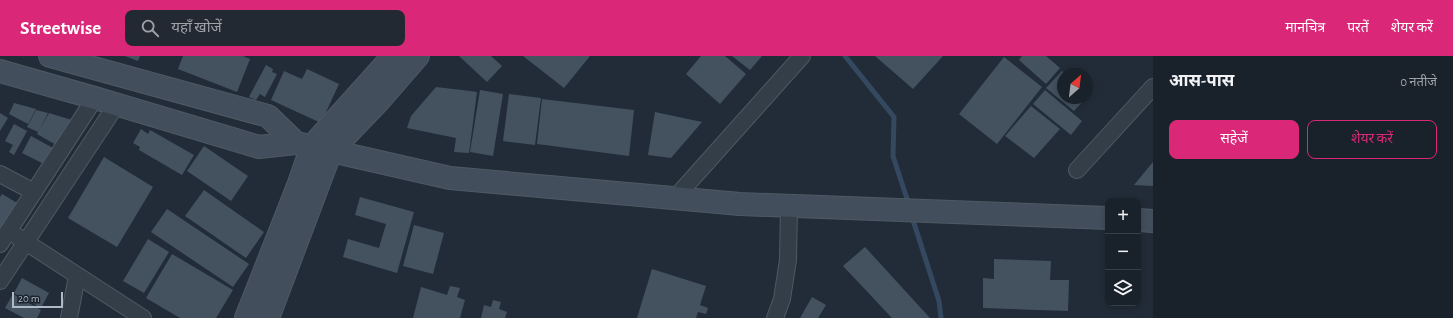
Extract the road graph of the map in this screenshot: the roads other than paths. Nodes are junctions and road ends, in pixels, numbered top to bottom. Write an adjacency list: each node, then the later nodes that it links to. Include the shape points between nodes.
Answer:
1 (50, 56): 9 (main road, via 268,116)
2 (393, 56): 9 (main road)
3 (418, 56): 9 (main road, via 379,101)
4 (802, 56): 13 (street)
5 (0, 71): 7 (main road)
6 (1153, 87): 10 (street)
7 (95, 98): 8 (main road); 12 (street)
8 (117, 104): 9 (main road, via 259,147); 19 (street)
9 (313, 147): 13 (main road, via 450,178); 25 (main road); 26 (main road)
10 (1077, 170)
11 (0, 174): 12 (street)
12 (34, 192): 18 (street)
13 (675, 198): 14 (main road)
14 (789, 206): 15 (main road); 27 (street, via 788,260 782,299)
15 (1105, 218)
16 (1141, 220): 17 (main road)
17 (1153, 221)
18 (9, 231): 19 (street); 20 (street)
19 (26, 242): 21 (street); 22 (street)
20 (0, 244)
21 (77, 276): 23 (street); 24 (street)
22 (0, 281)
23 (70, 318)
24 (143, 318)
25 (246, 318)
26 (268, 318)
27 (775, 318)

